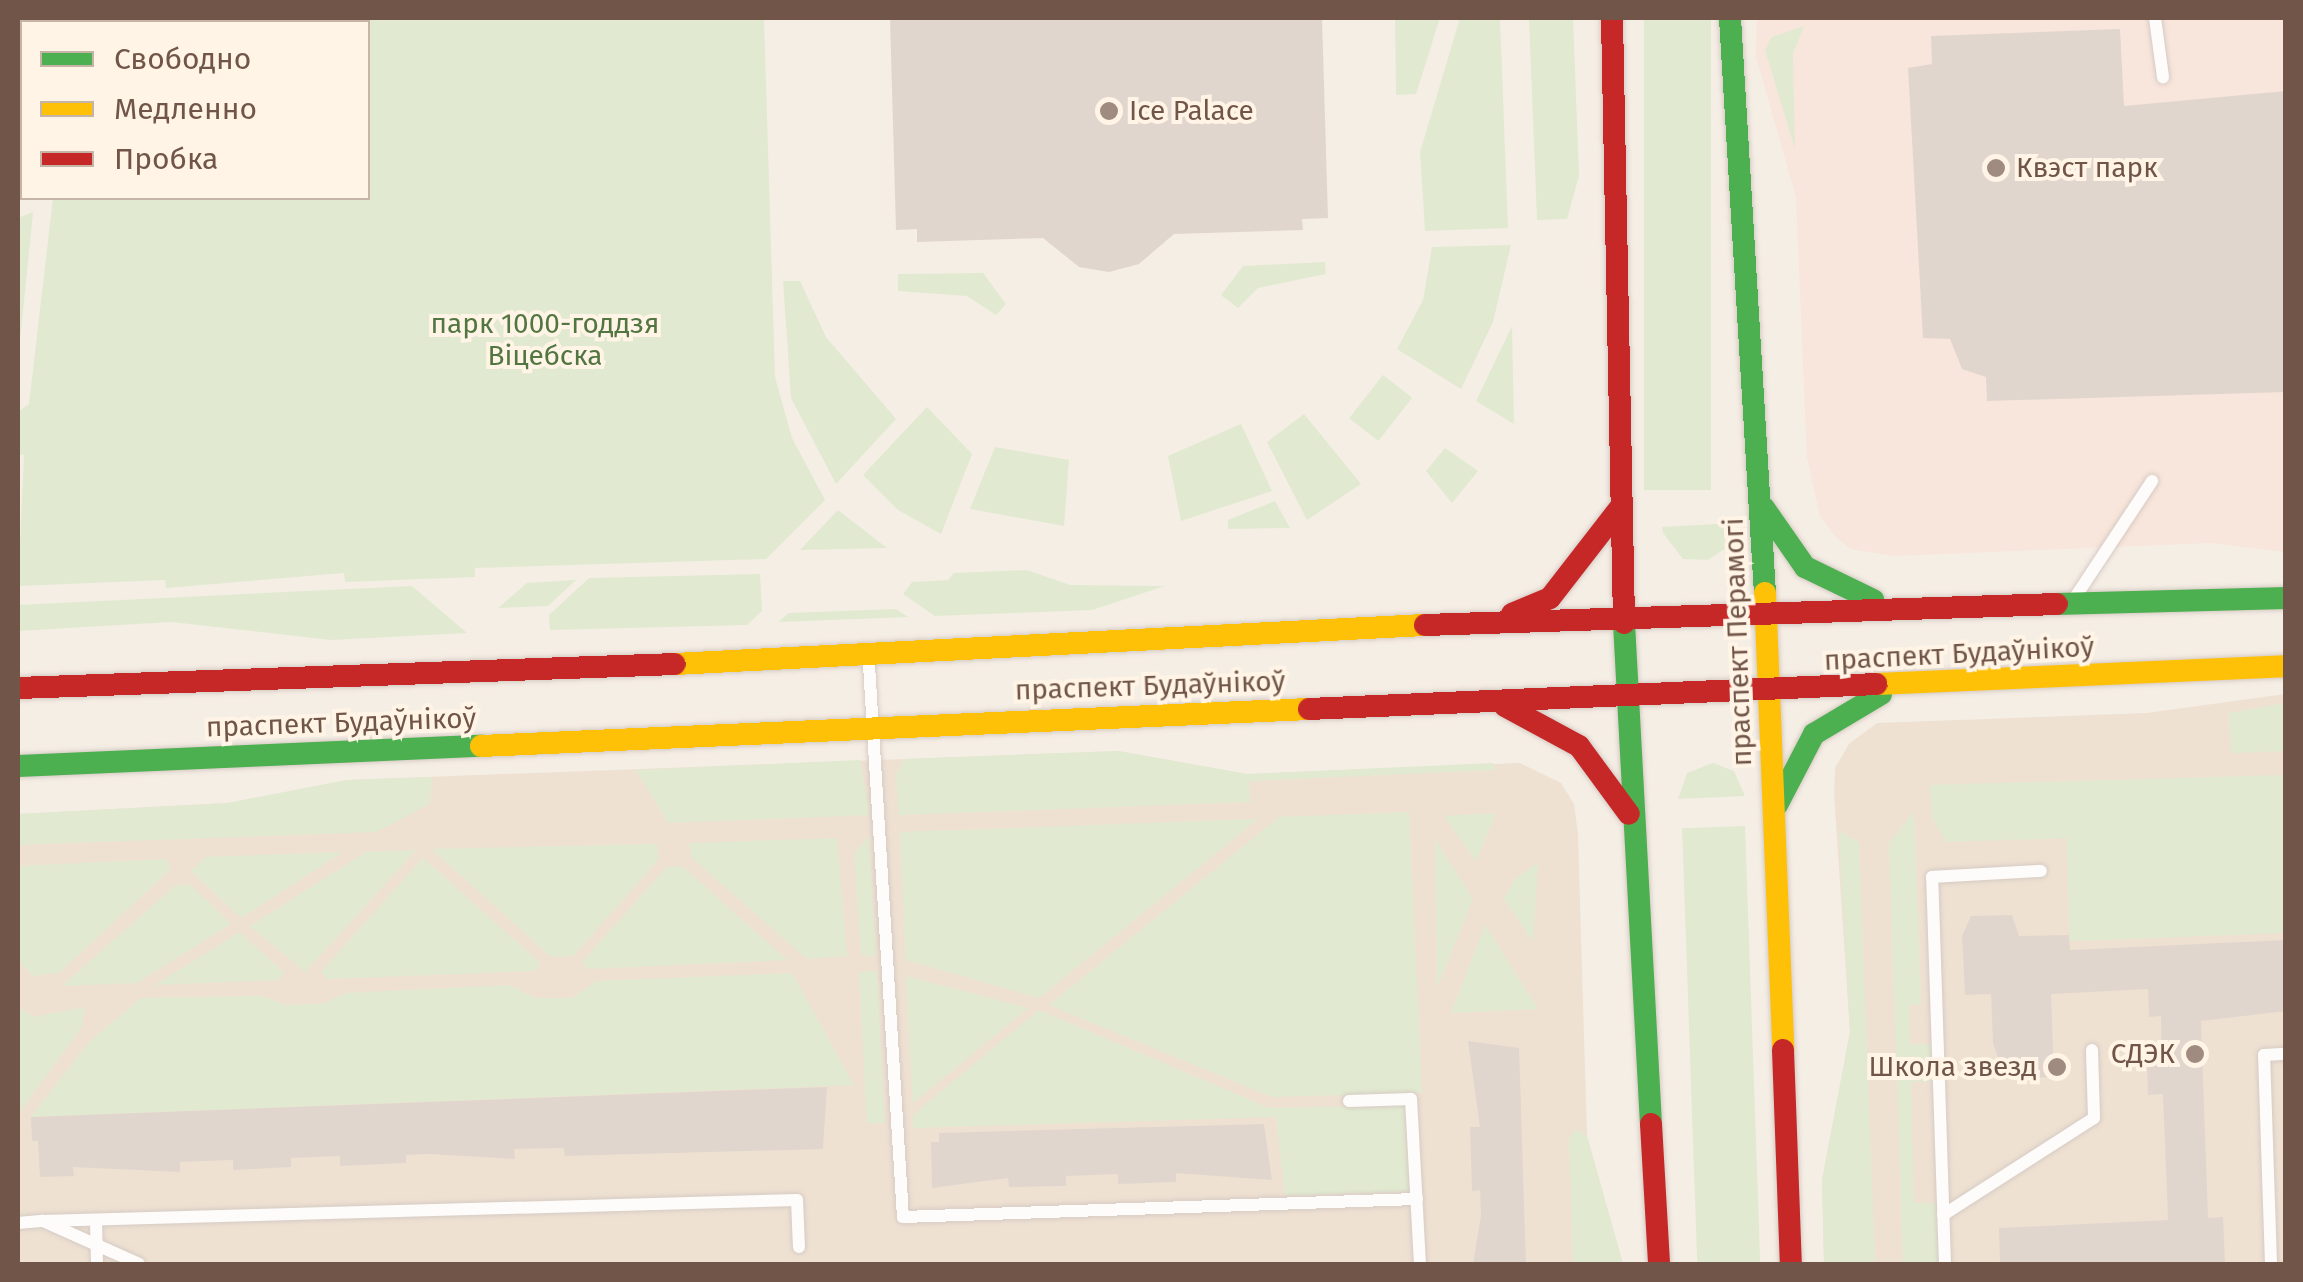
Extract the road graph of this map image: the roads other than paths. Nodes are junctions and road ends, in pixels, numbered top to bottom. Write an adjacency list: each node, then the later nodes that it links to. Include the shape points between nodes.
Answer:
1 (1612, 18): 7 (main road)
2 (1732, 18): 6 (main road, праспект Перамогі)
3 (2155, 18): 4 (lane)
4 (2163, 77)
5 (2152, 482): 9 (lane)
6 (1762, 504): 10 (main road, via 1805,567 1837,588); 11 (main road, праспект Перамогі)
7 (1619, 509): 12 (main road); 13 (main road, via 1550,598)
8 (2286, 598): 9 (main road, праспект Будаўнікоў)
9 (2072, 602): 10 (main road, праспект Будаўнікоў)
10 (1888, 604): 11 (main road, праспект Будаўнікоў)
11 (1766, 609): 12 (main road, праспект Будаўнікоў); 18 (main road, праспект Перамогі)
12 (1623, 614): 13 (main road, праспект Будаўнікоў); 19 (main road)
13 (1494, 622): 14 (main road, праспект Будаўнікоў)
14 (868, 657): 16 (main road, праспект Будаўнікоў); 21 (lane)
15 (2286, 666): 17 (main road, праспект Будаўнікоў)
16 (18, 688)
17 (1892, 688): 18 (main road, праспект Будаўнікоў); 23 (main road, via 1814,734)
18 (1770, 694): 19 (main road, праспект Будаўнікоў); 23 (main road, праспект Перамогі)
19 (1625, 701): 20 (main road, праспект Будаўнікоў); 24 (main road)
20 (1500, 704): 21 (main road, праспект Будаўнікоў); 24 (main road, via 1579,746)
21 (873, 727): 22 (main road, праспект Будаўнікоў); 29 (lane, via 904,1217)
22 (18, 766)
23 (1775, 810): 40 (main road, праспект Перамогі)
24 (1631, 818): 39 (main road)
25 (2041, 871): 30 (lane, via 1932,877)
26 (2092, 1050): 30 (lane, via 2094,1118)
27 (2286, 1054): 42 (lane, via 2264,1055)
28 (1349, 1101): 29 (lane, via 1412,1099)
29 (1416, 1198): 38 (lane)
30 (1943, 1216): 41 (lane)
31 (96, 1220): 32 (lane); 34 (lane); 35 (lane, via 796,1200)
32 (43, 1221): 33 (lane); 34 (lane)
33 (18, 1222)
34 (96, 1246): 36 (lane); 37 (lane)
35 (798, 1247)
36 (97, 1264)
37 (138, 1264)
38 (1420, 1264)
39 (1659, 1264)
40 (1791, 1264)
41 (1945, 1264)
42 (2270, 1264)

